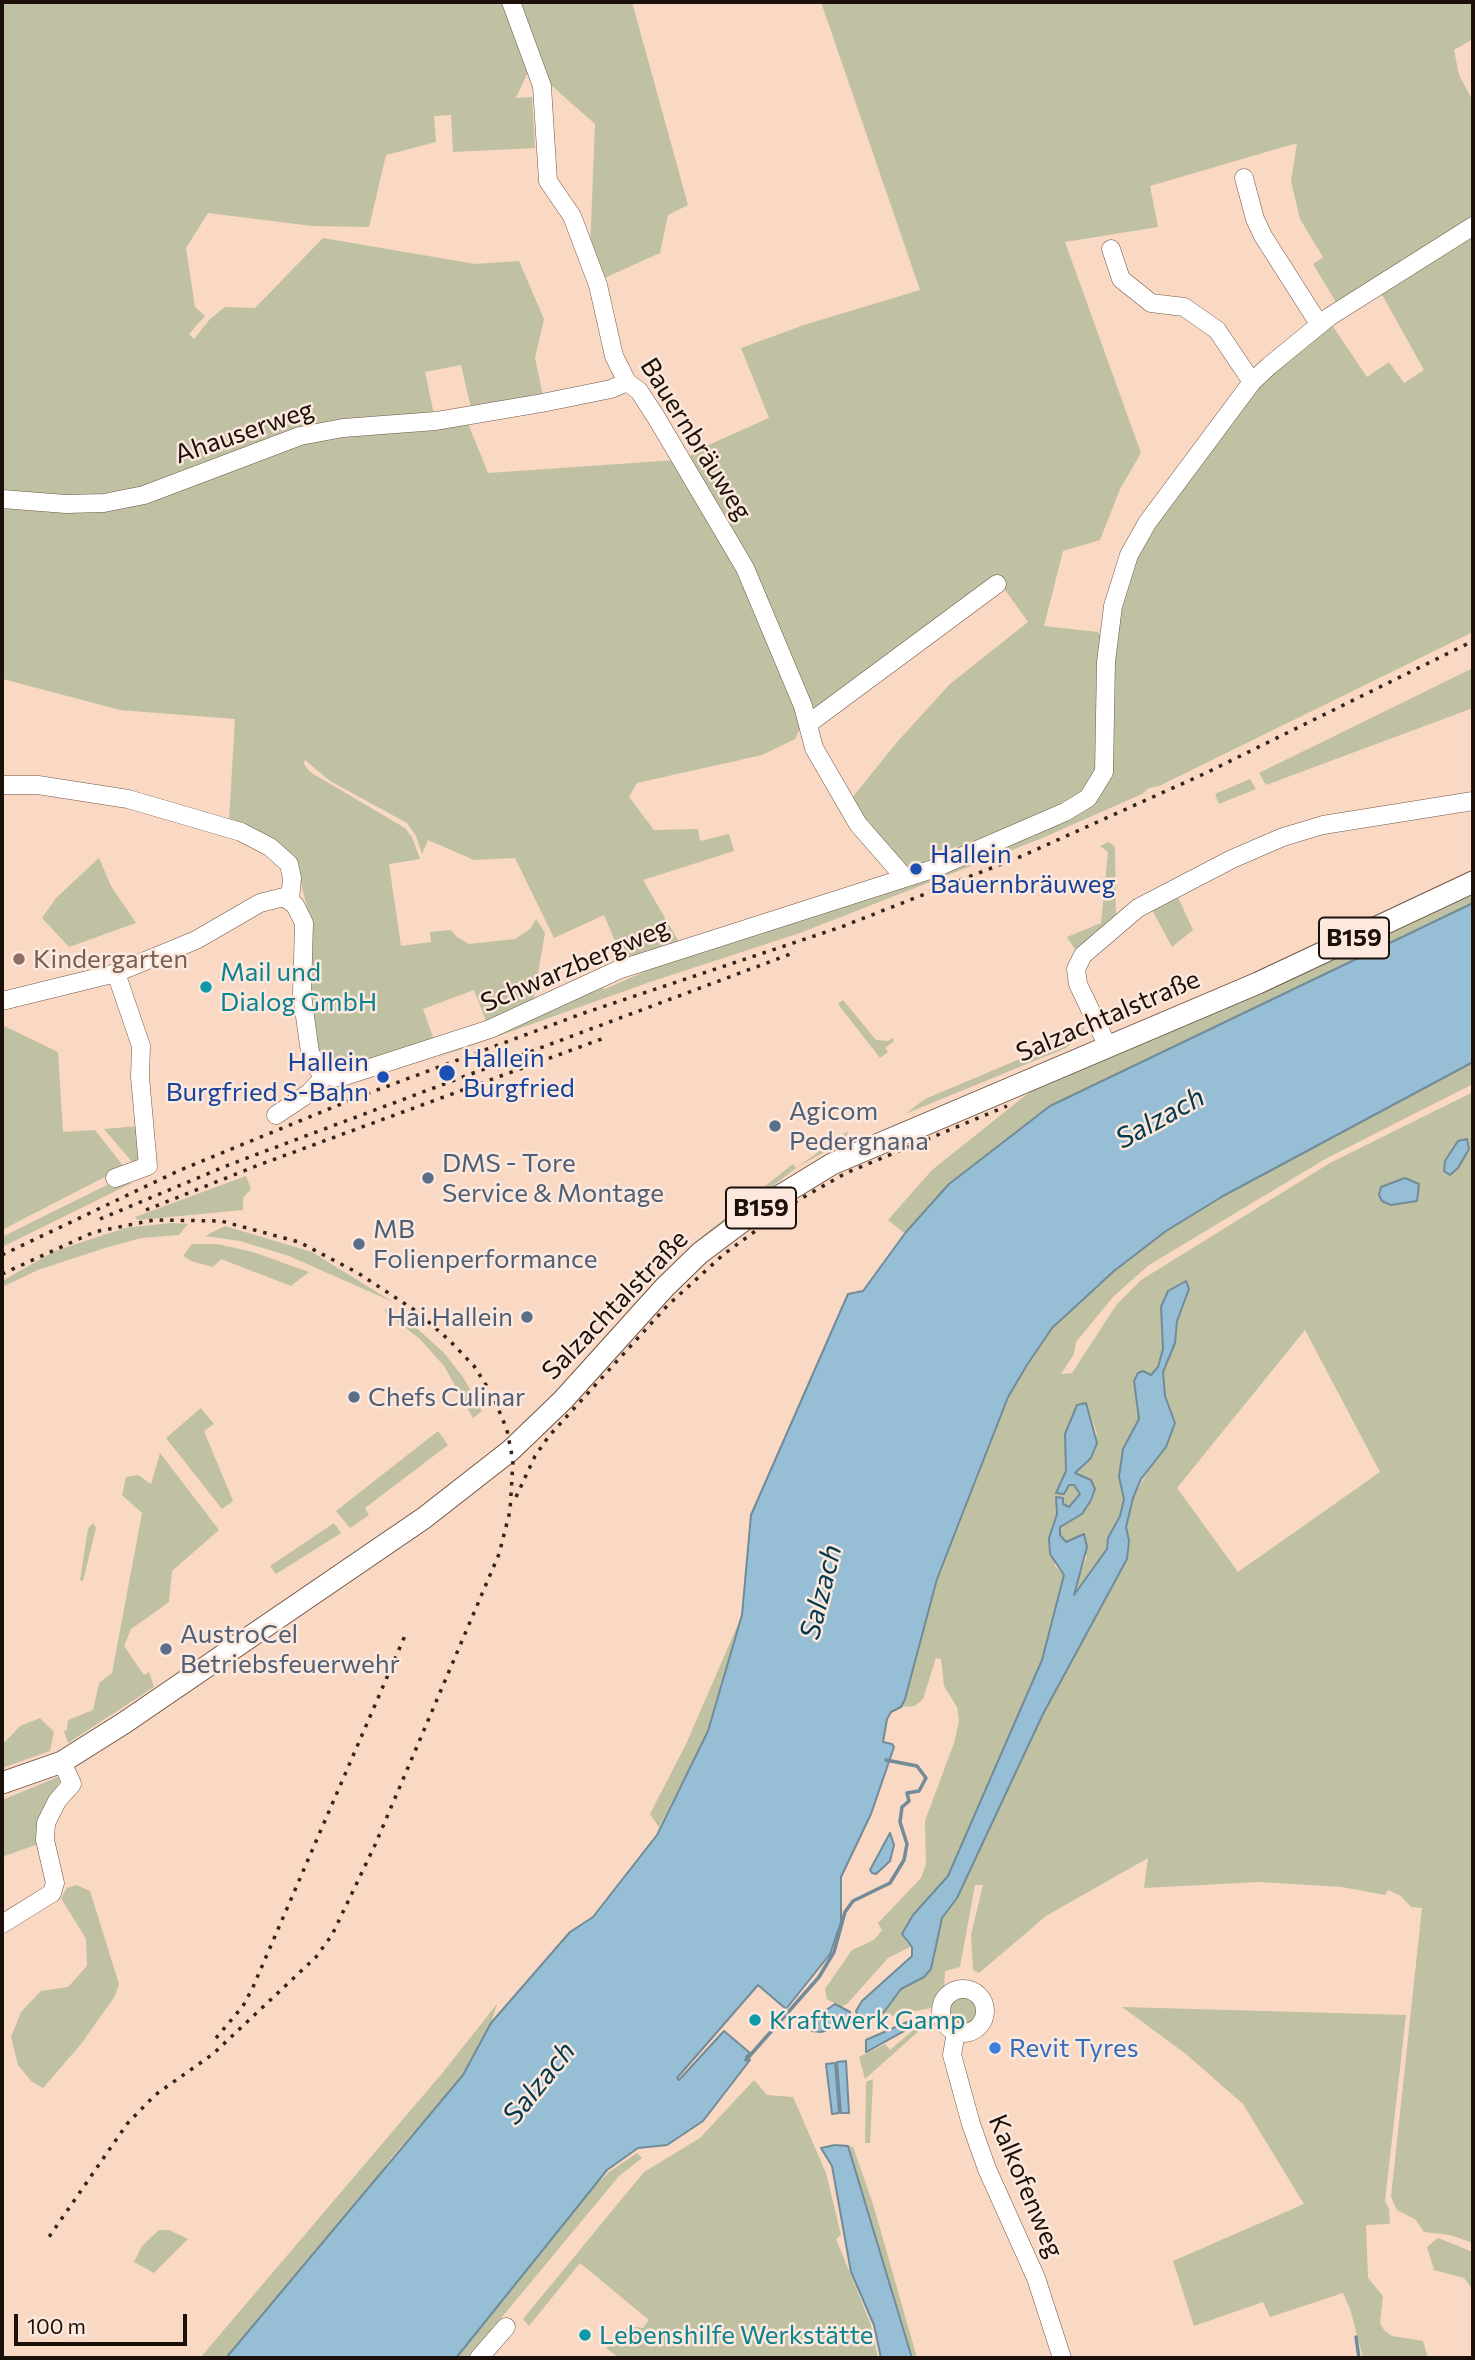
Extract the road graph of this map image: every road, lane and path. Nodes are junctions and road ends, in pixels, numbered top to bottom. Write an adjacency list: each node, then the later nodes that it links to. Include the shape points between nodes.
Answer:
1 (511, 2): 6 (street, Bauernbräuweg, via 542,86 548,181 572,216)
2 (1244, 178): 5 (street, via 1255,219)
3 (1473, 226): 5 (street, Schwarzbergweg)
4 (1111, 249): 7 (street, via 1121,279 1151,303 1184,307 1217,330)
5 (1319, 324): 7 (street, Schwarzbergweg)
6 (626, 382): 8 (street, Ahauserweg, via 541,404 300,436 144,495 104,503); 10 (street, Bauernbräuweg, via 639,391 656,417 745,568)
7 (1252, 382): 13 (street, Schwarzbergweg, via 1147,523 1129,555 1113,606 1106,760 1096,789 1065,812)
8 (2, 499)
9 (997, 584): 10 (street)
10 (808, 724): 13 (street, Bauernbräuweg, via 814,748 858,824)
11 (2, 785): 15 (street, via 38,785 128,799 241,832 270,847 289,864)
12 (1473, 801): 18 (street, via 1323,825 1283,837 1138,908 1083,955 1076,969)
13 (905, 878): 19 (street, Schwarzbergweg, via 618,970 490,1029 437,1048 354,1075)
14 (1473, 882): 18 (main road, Salzachtalstraße / B159)
15 (290, 900): 16 (street, via 277,897 260,903 196,940); 19 (street, via 304,923 302,995 310,1052 313,1063)
16 (116, 973): 17 (street); 21 (street, via 141,1046 148,1166)
17 (2, 1001)
18 (1108, 1047): 22 (main road, Salzachtalstraße / B159, via 832,1164 760,1208 682,1270 563,1400 492,1465 330,1584)
19 (326, 1075): 20 (street)
20 (276, 1115)
21 (115, 1178)
22 (62, 1762): 23 (main road, Salzachtalstraße / B159); 24 (street, via 72,1784 46,1823 45,1840 55,1883 52,1893)
23 (2, 1783)
24 (2, 1924)
25 (956, 2032): 28 (street, Kalkofenweg, via 952,2055 971,2124 986,2169 1036,2278)
26 (506, 2327): 27 (street)
27 (480, 2358)
28 (1062, 2358)

